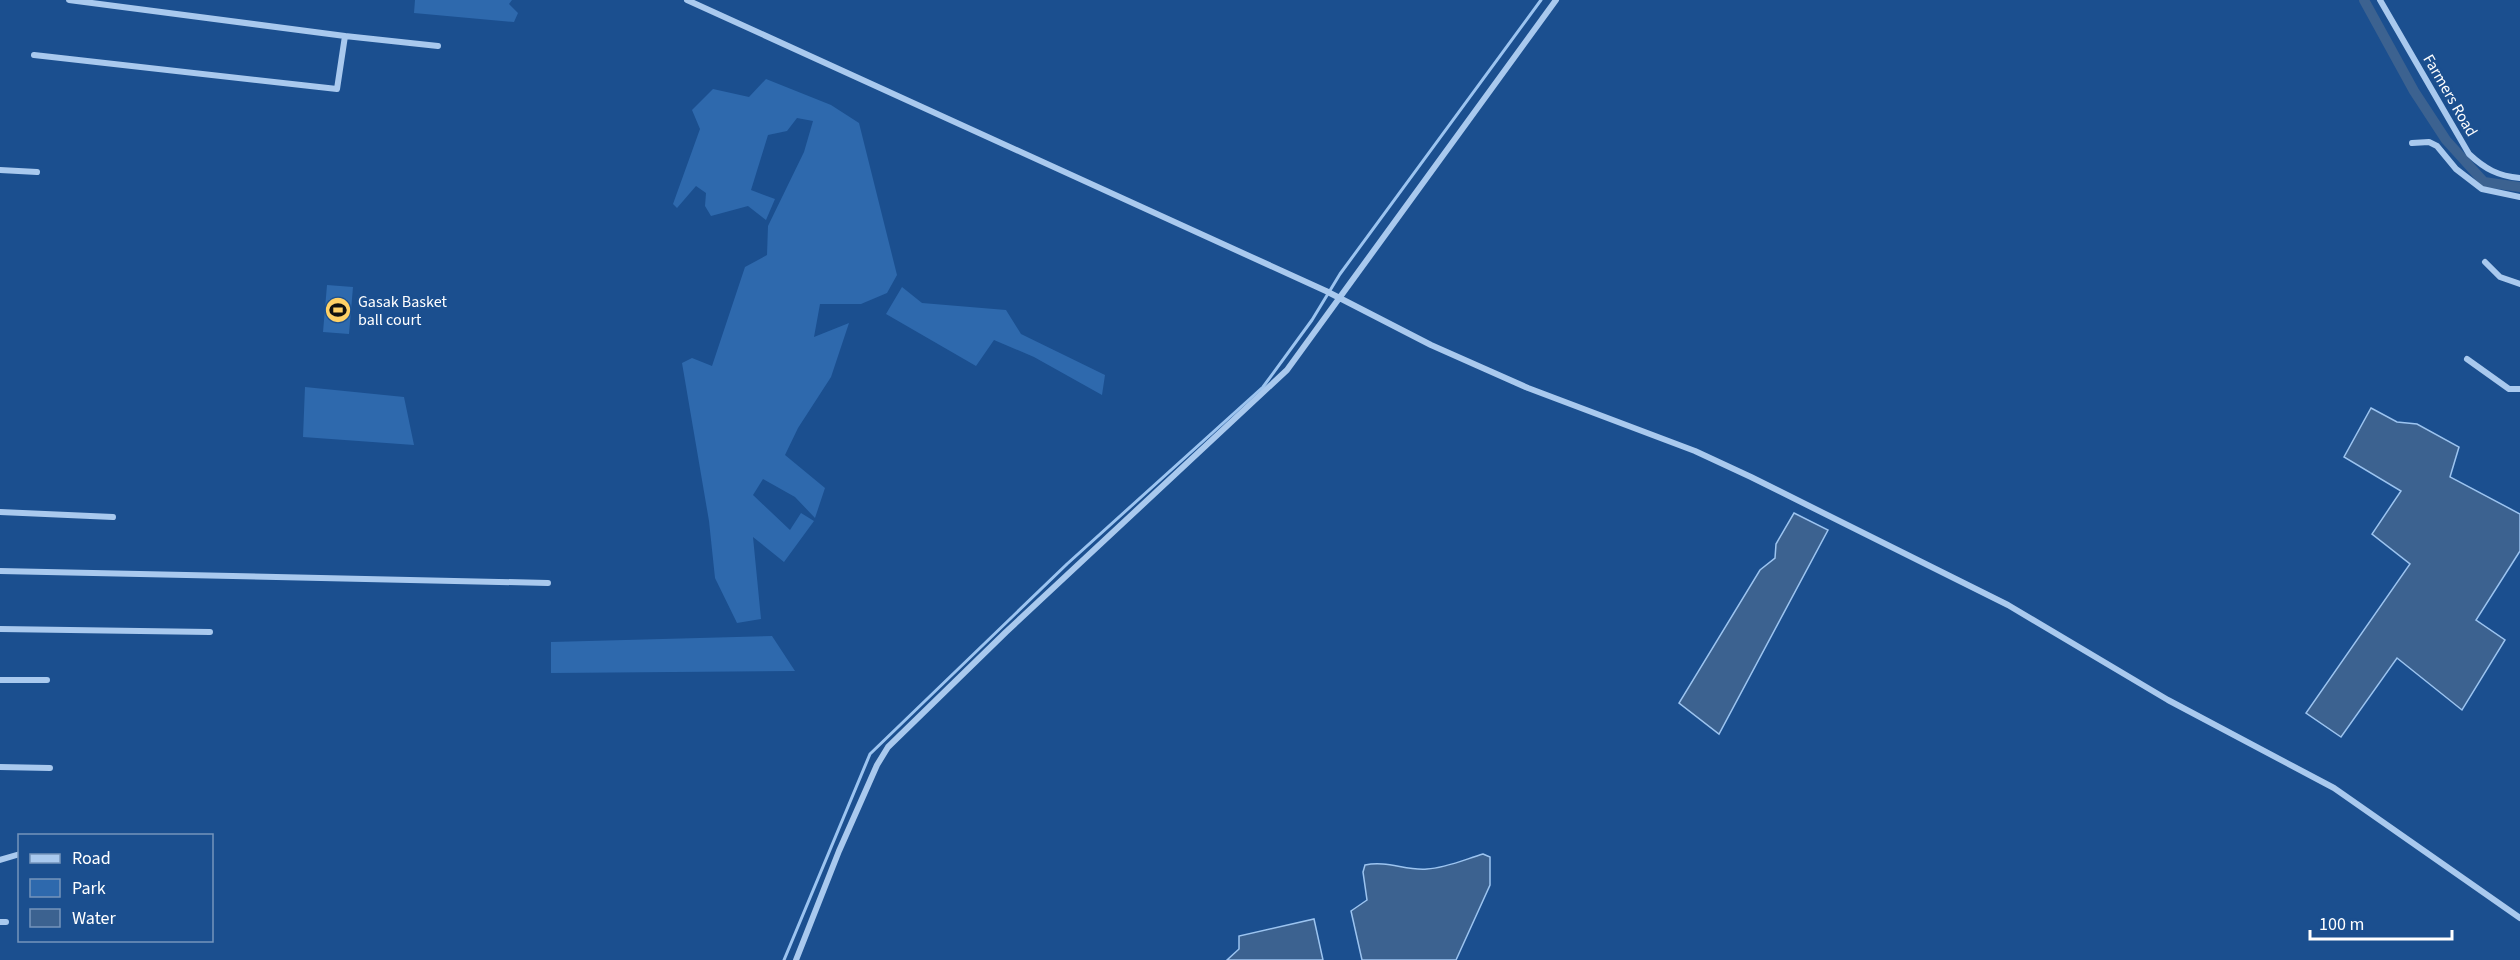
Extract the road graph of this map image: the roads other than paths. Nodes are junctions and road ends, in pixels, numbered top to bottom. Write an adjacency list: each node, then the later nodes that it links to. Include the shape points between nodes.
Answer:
1 (69, 0): 5 (street)
2 (687, 0): 15 (street)
3 (1556, 0): 15 (street)
4 (2380, 0): 11 (street, Farmers Road, via 2469,154 2483,168)
5 (345, 36): 6 (street); 7 (street, via 337,89)
6 (438, 46)
7 (34, 55)
8 (2412, 143): 12 (street, via 2429,142 2437,146 2456,169 2482,189)
9 (0, 170): 10 (street)
10 (37, 172)
11 (2520, 178)
12 (2520, 197)
13 (2485, 262): 14 (street, via 2500,277)
14 (2520, 284)
15 (1336, 296): 30 (street, via 1431,345 1517,383 1695,451 2008,604 2158,694 2334,788); 31 (street, via 1287,370 1269,389 1006,632 888,747 839,851)
16 (2466, 358): 17 (street, via 2509,389)
17 (2520, 389)
18 (0, 512): 19 (street)
19 (113, 517)
20 (0, 571): 21 (street)
21 (548, 583)
22 (0, 629): 23 (street)
23 (210, 632)
24 (0, 680): 25 (street)
25 (47, 680)
26 (0, 767): 27 (street)
27 (50, 768)
28 (18, 855): 29 (street)
29 (0, 860)
30 (2520, 918)
31 (796, 960)

